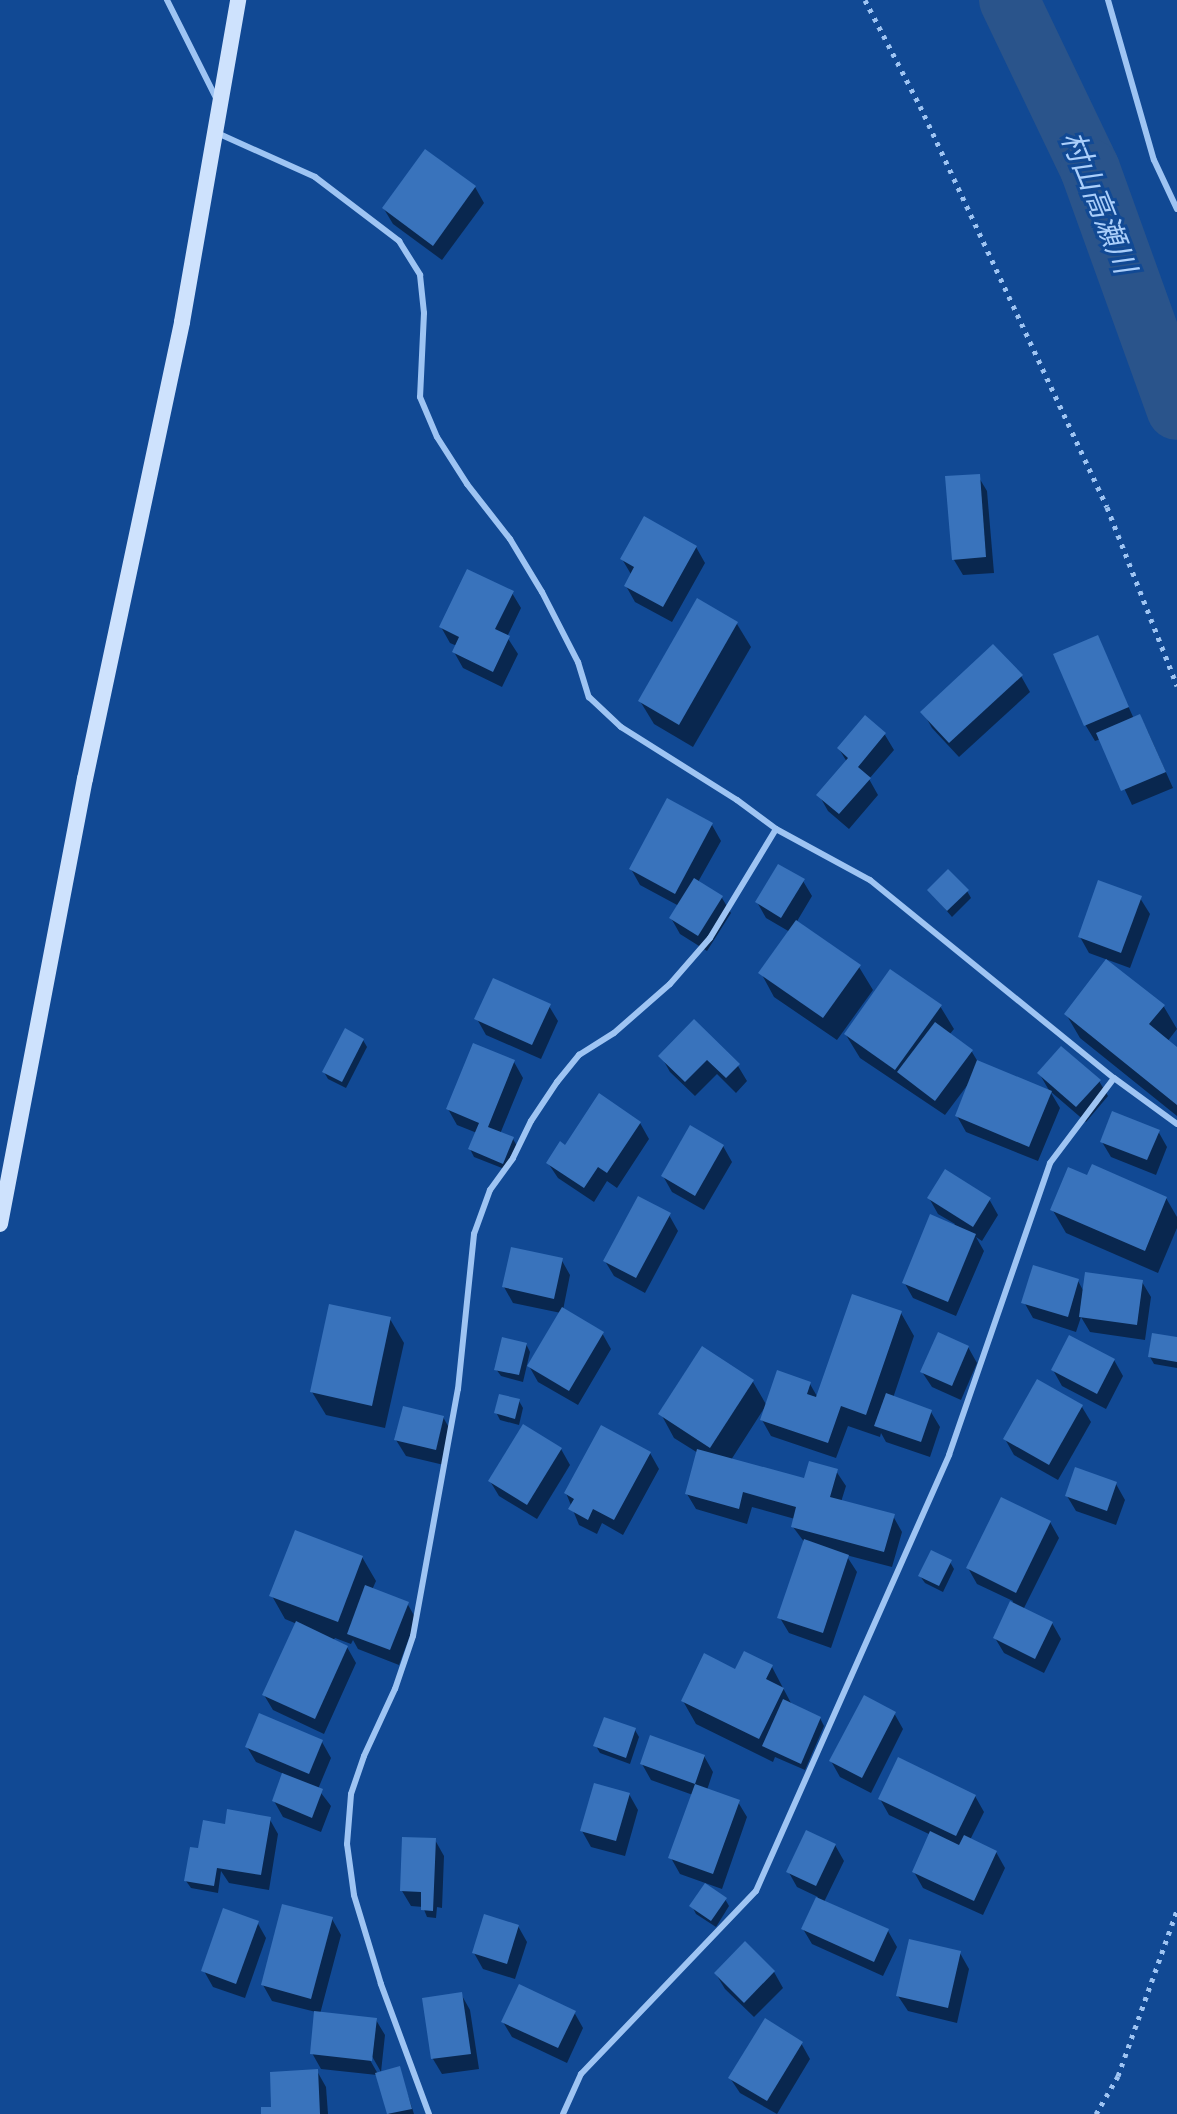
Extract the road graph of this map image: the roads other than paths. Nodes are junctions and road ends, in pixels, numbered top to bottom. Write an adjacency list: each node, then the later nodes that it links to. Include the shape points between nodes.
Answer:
1 (167, 0): 4 (lane)
2 (238, 0): 4 (street)
3 (1108, 0): 6 (lane, via 1154,160)
4 (219, 103): 5 (street)
5 (215, 132): 7 (lane, via 315,177 399,241 420,275 420,397 431,424 542,592 578,662 589,697 621,727); 10 (street, via 182,322 85,779)
6 (1177, 209)
7 (776, 829): 8 (lane, via 870,880); 11 (lane, via 710,938 670,984 614,1033 579,1055 557,1082 490,1190 474,1234 458,1389 413,1636 351,1794 347,1844 354,1895)
8 (1114, 1078): 9 (lane); 12 (lane, via 1050,1163 949,1455 756,1891 581,2074)
9 (1177, 1124)
10 (0, 1224)
11 (429, 2114)
12 (563, 2114)

